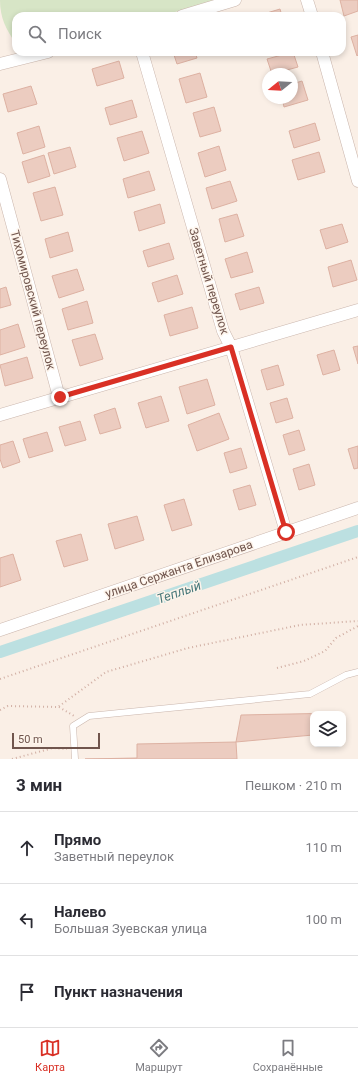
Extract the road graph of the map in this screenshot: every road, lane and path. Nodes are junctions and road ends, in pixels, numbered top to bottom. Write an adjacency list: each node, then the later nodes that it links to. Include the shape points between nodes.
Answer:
1 (235, 0): 3 (street)
2 (307, 0): 4 (street)
3 (195, 12)
4 (311, 12)
5 (32, 56): 8 (street)
6 (143, 56): 12 (street, Заветный переулок, via 223,330)
7 (323, 56): 10 (street)
8 (0, 64)
9 (0, 179): 13 (street, Тихомировский переулок)
10 (358, 181)
11 (358, 310): 12 (street)
12 (231, 347): 13 (street); 16 (street, Заветный переулок)
13 (60, 397): 14 (street)
14 (0, 415)
15 (358, 508): 16 (street, улица Сержанта Елизарова)
16 (286, 532): 20 (street, улица Сержанта Елизарова)
17 (358, 557): 23 (path)
18 (358, 621): 24 (path, via 300,625 188,648 106,672)
19 (358, 626): 21 (path, via 336,638 325,651 304,661)
20 (0, 630)
21 (277, 668)
22 (358, 672): 26 (lane, via 346,675 310,694 88,716)
23 (0, 679)
24 (58, 707): 25 (path, via 8,706); 26 (path)
25 (0, 710)
26 (82, 720): 27 (lane, via 73,726)
27 (75, 751): 28 (path, via 53,748); 29 (lane)
28 (12, 759)
29 (76, 759)

